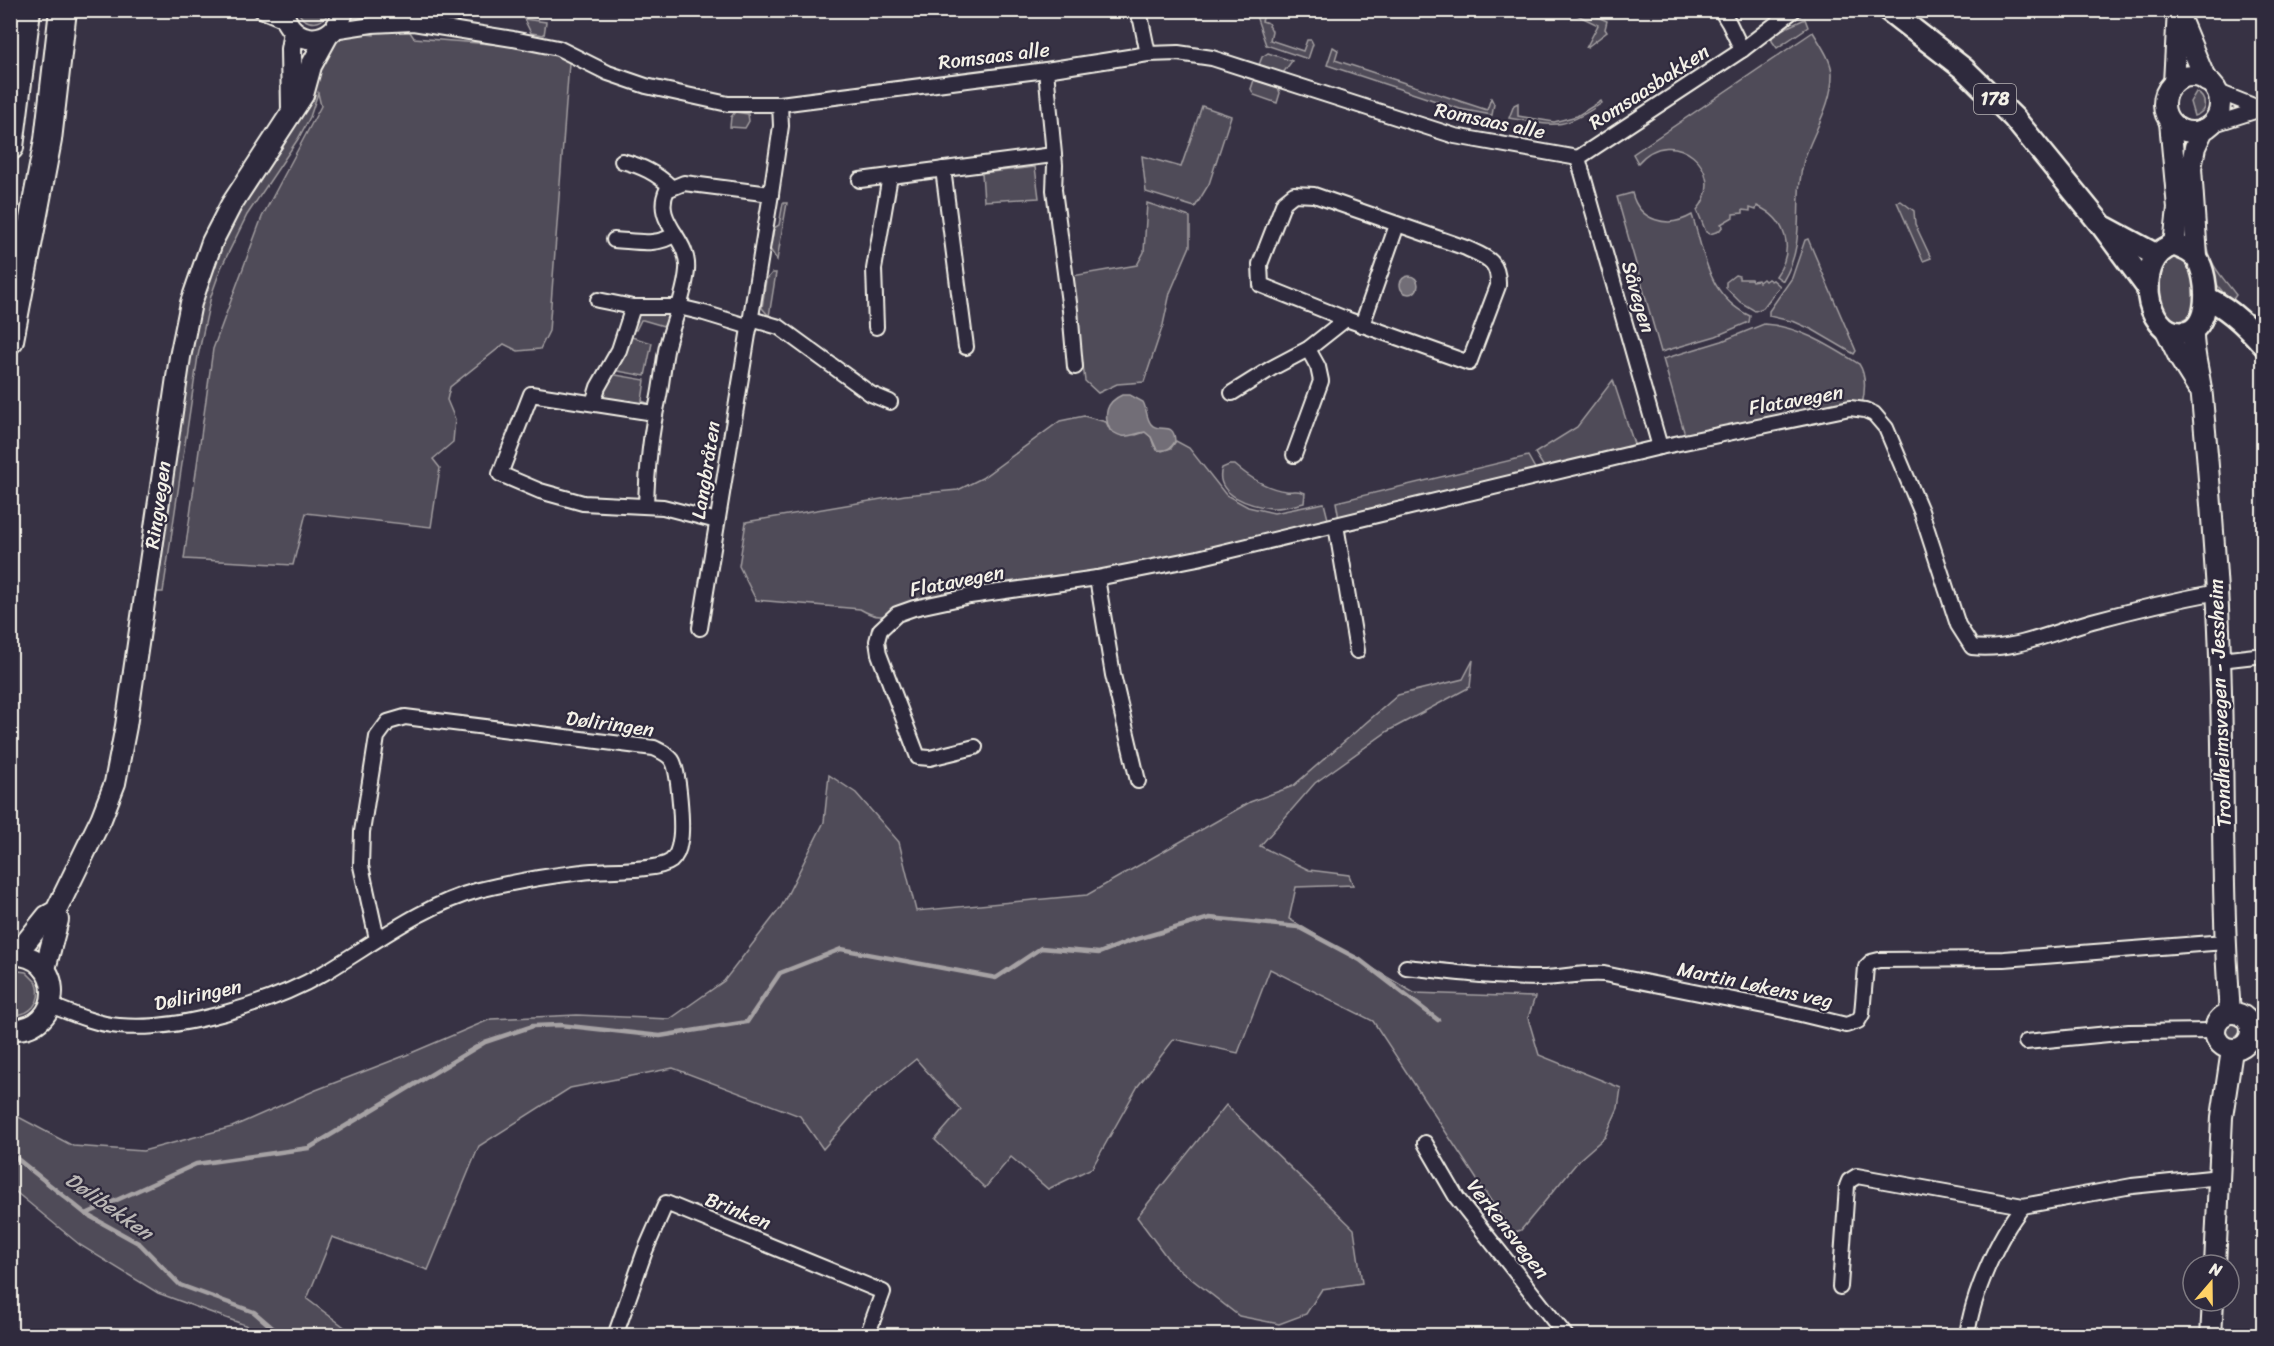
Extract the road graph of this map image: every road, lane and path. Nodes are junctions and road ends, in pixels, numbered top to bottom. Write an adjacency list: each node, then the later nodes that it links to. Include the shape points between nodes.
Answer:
1 (27, 10): 23 (highway)
2 (63, 10): 50 (highway, via 48,140)
3 (261, 10): 11 (street)
4 (343, 10): 13 (main road, Ringvegen)
5 (384, 10): 12 (street, Romsaas alle)
6 (1135, 10): 15 (street)
7 (1720, 10): 14 (street)
8 (1794, 10): 14 (street, Romsaasbakken)
9 (1888, 10): 33 (main road, 178, via 1990,93)
10 (2178, 13): 17 (main road); 18 (main road)
11 (287, 21): 13 (main road, via 306,38); 20 (main road)
12 (413, 23): 13 (street, Romsaas alle, via 372,24); 19 (street, Romsaas alle, via 542,44 622,79 706,100)
13 (331, 33): 20 (main road, Ringvegen, via 311,66 303,94)
14 (1742, 50): 25 (street, Romsaasbakken)
15 (1148, 54): 16 (street, Romsaas alle); 25 (street, Romsaas alle, via 1204,56 1455,136)
16 (1046, 70): 19 (street, Romsaas alle); 24 (street)
17 (2174, 83): 18 (main road, via 2189,77); 21 (main road, via 2164,106)
18 (2211, 86): 22 (main road, via 2220,105); 22 (street, via 2261,110)
19 (780, 104): 31 (street, Langbråten, via 781,126)
20 (292, 111): 73 (main road, Ringvegen, via 231,205 212,242 191,303 123,748 101,819)
21 (2170, 122): 22 (main road, via 2185,132); 36 (main road, via 2178,207)
22 (2207, 127): 38 (main road, via 2195,147 2192,168)
23 (10, 147)
24 (1053, 154): 27 (street); 54 (street)
25 (1578, 158): 60 (street, Såvegen)
26 (622, 161): 30 (street, via 651,171)
27 (943, 169): 28 (street); 52 (street)
28 (890, 176): 29 (street); 47 (street, via 874,269)
29 (860, 180)
30 (671, 187): 31 (street, via 684,183); 34 (street, via 663,199)
31 (771, 194): 45 (street, Langbråten)
32 (1397, 225): 44 (street, via 1314,195 1294,194 1284,202 1260,264 1261,285); 46 (street); 46 (street, via 1488,259 1499,273 1498,286 1469,363)
33 (2103, 227): 37 (main road, 178); 39 (main road, 178)
34 (675, 234): 35 (street, via 656,243); 43 (street, via 686,249 688,261)
35 (614, 240)
36 (2174, 245): 37 (main road); 38 (main road)
37 (2156, 255): 39 (main road, 178)
38 (2197, 257): 40 (main road, via 2205,277)
39 (2148, 288): 48 (main road, 178, via 2155,315)
40 (2206, 298): 49 (main road, via 2202,317); 51 (main road, via 2215,301)
41 (598, 300): 42 (street)
42 (633, 307): 43 (street); 58 (street, via 619,350)
43 (679, 308): 45 (street); 59 (street)
44 (1346, 319): 46 (street); 53 (street)
45 (751, 323): 57 (street, via 779,327 871,394); 63 (street, Langbråten)
46 (1362, 325)
47 (876, 327)
48 (2165, 328): 49 (main road, via 2181,334); 56 (main road, Trondheimsvegen - Jessheim)
49 (2193, 330): 56 (main road, Trondheimsvegen - Jessheim)
50 (10, 340)
51 (2264, 345)
52 (966, 347)
53 (1308, 349): 55 (street); 61 (street, via 1321,381)
54 (1075, 367)
55 (1232, 393)
56 (2202, 393): 66 (main road, Trondheimsvegen - Jessheim)
57 (890, 402)
58 (593, 403): 59 (street); 62 (street, via 531,394 500,474 583,503)
59 (654, 413): 62 (street, via 646,468)
60 (1660, 447): 64 (street, Flatavegen); 66 (street, Flatavegen, via 1850,408 1874,414 1886,428 1921,511 1958,625 1972,647 2011,646 2094,621)
61 (1294, 455)
62 (646, 506): 63 (street)
63 (717, 521): 67 (street, Langbråten)
64 (1336, 525): 65 (street, Flatavegen); 68 (street)
65 (1096, 578): 71 (street, Flatavegen, via 914,608 897,614 880,630 879,654 918,757 930,758); 72 (street, via 1113,675)
66 (2217, 592): 70 (main road, Trondheimsvegen - Jessheim)
67 (700, 627)
68 (1357, 651)
69 (2264, 655): 70 (street)
70 (2220, 660): 75 (main road, Trondheimsvegen - Jessheim)
71 (975, 747)
72 (1138, 781)
73 (56, 911): 76 (main road, Ringvegen); 78 (main road, Ringvegen, via 58,920)
74 (377, 939): 74 (street, Døliringen, via 476,891 541,878 665,865 677,854 681,838 673,761 654,748 405,717 388,722 378,737 362,832 361,866); 79 (street, Døliringen, via 291,989 236,1010 189,1020 121,1026 97,1023)
75 (2225, 942): 77 (street, Martin Løkens veg, via 2004,959 1879,960 1866,967 1862,1014 1858,1021 1846,1025 1604,974 1480,976); 80 (main road, Trondheimsvegen - Jessheim)
76 (11, 955): 78 (main road, via 32,958)
77 (1406, 967)
78 (45, 969): 79 (main road, via 53,990)
79 (50, 1005): 82 (main road, via 34,1024)
80 (2230, 1013): 81 (main road, via 2241,1014); 83 (main road, via 2218,1021)
81 (2258, 1026): 85 (main road, via 2247,1043)
82 (13, 1031)
83 (2215, 1031): 84 (street, via 2129,1032); 85 (main road, via 2222,1046)
84 (2026, 1042)
85 (2232, 1050): 87 (main road, via 2222,1117)
86 (1425, 1143): 94 (street, Verkensvegen, via 1457,1198)
87 (2220, 1176): 88 (street); 89 (main road)
88 (2023, 1206): 90 (street, via 1853,1177 1846,1192); 95 (street, via 1993,1257)
89 (2216, 1253)
90 (1840, 1287)
91 (2212, 1313): 96 (main road)
92 (615, 1335): 93 (street, Brinken, via 666,1203 883,1292)
93 (867, 1335)
94 (1566, 1335)
95 (1967, 1335)
96 (2211, 1335)

